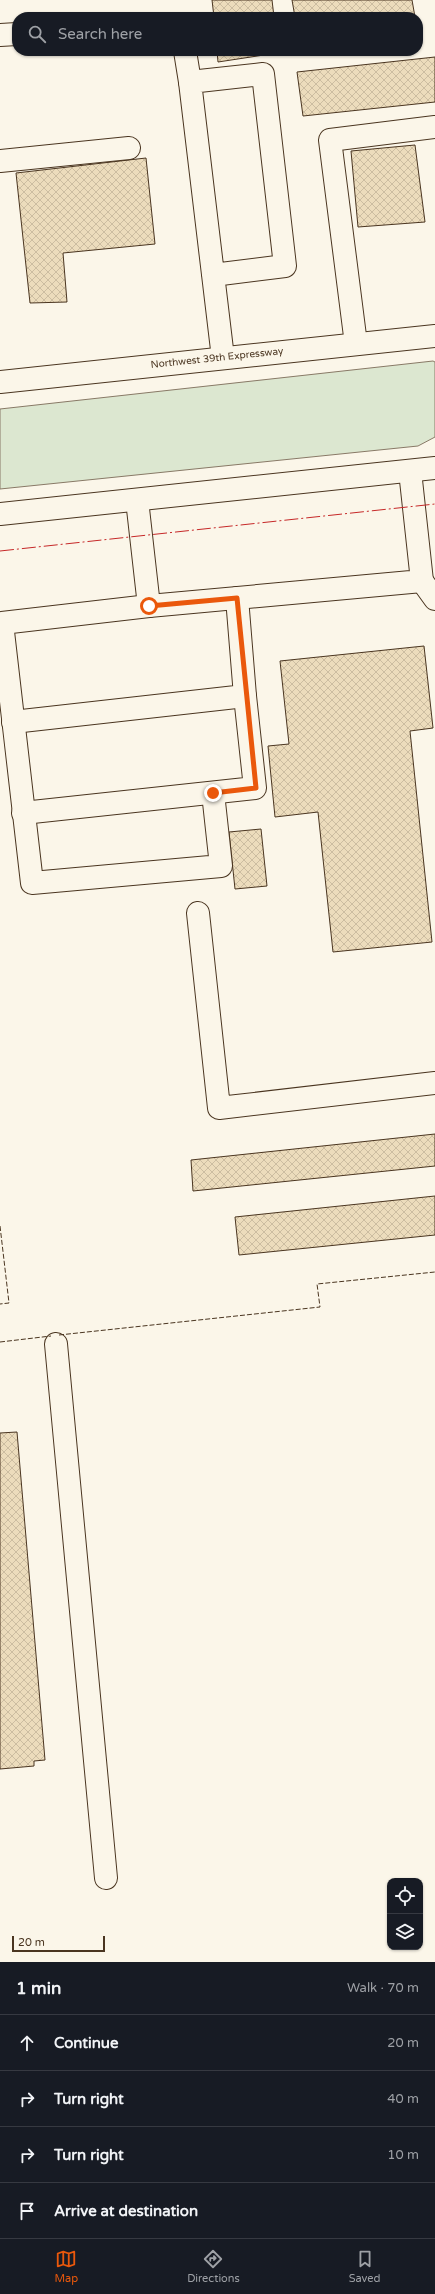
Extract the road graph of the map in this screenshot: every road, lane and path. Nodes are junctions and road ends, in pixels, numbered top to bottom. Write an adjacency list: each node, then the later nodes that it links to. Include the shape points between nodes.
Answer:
1 (12, 34): 2 (main road)
2 (0, 35)
3 (186, 56): 4 (main road)
4 (190, 82): 8 (main road); 8 (main road, via 263,74 285,266)
5 (435, 126): 10 (main road, via 330,140)
6 (129, 148): 7 (main road)
7 (0, 161)
8 (213, 275): 11 (main road)
9 (435, 336): 10 (main road, Northwest 39th Expressway)
10 (356, 344): 11 (main road, Northwest 39th Expressway)
11 (223, 358): 12 (main road, Northwest 39th Expressway)
12 (0, 382)
13 (435, 468): 14 (main road)
14 (410, 471): 15 (main road); 17 (main road)
15 (137, 500): 16 (main road); 20 (main road)
16 (0, 514)
17 (422, 581): 18 (main road); 19 (main road)
18 (237, 598): 20 (main road); 21 (main road)
19 (435, 599)
20 (149, 606): 22 (main road, via 2,623)
21 (245, 696): 22 (main road); 23 (main road, via 256,788)
22 (13, 722): 24 (main road)
23 (213, 793): 24 (main road); 24 (main road, via 221,866 32,883)
24 (23, 813)
25 (198, 913): 26 (main road, via 219,1108)
26 (435, 1083)
27 (56, 1344): 28 (main road)
28 (106, 1878)

